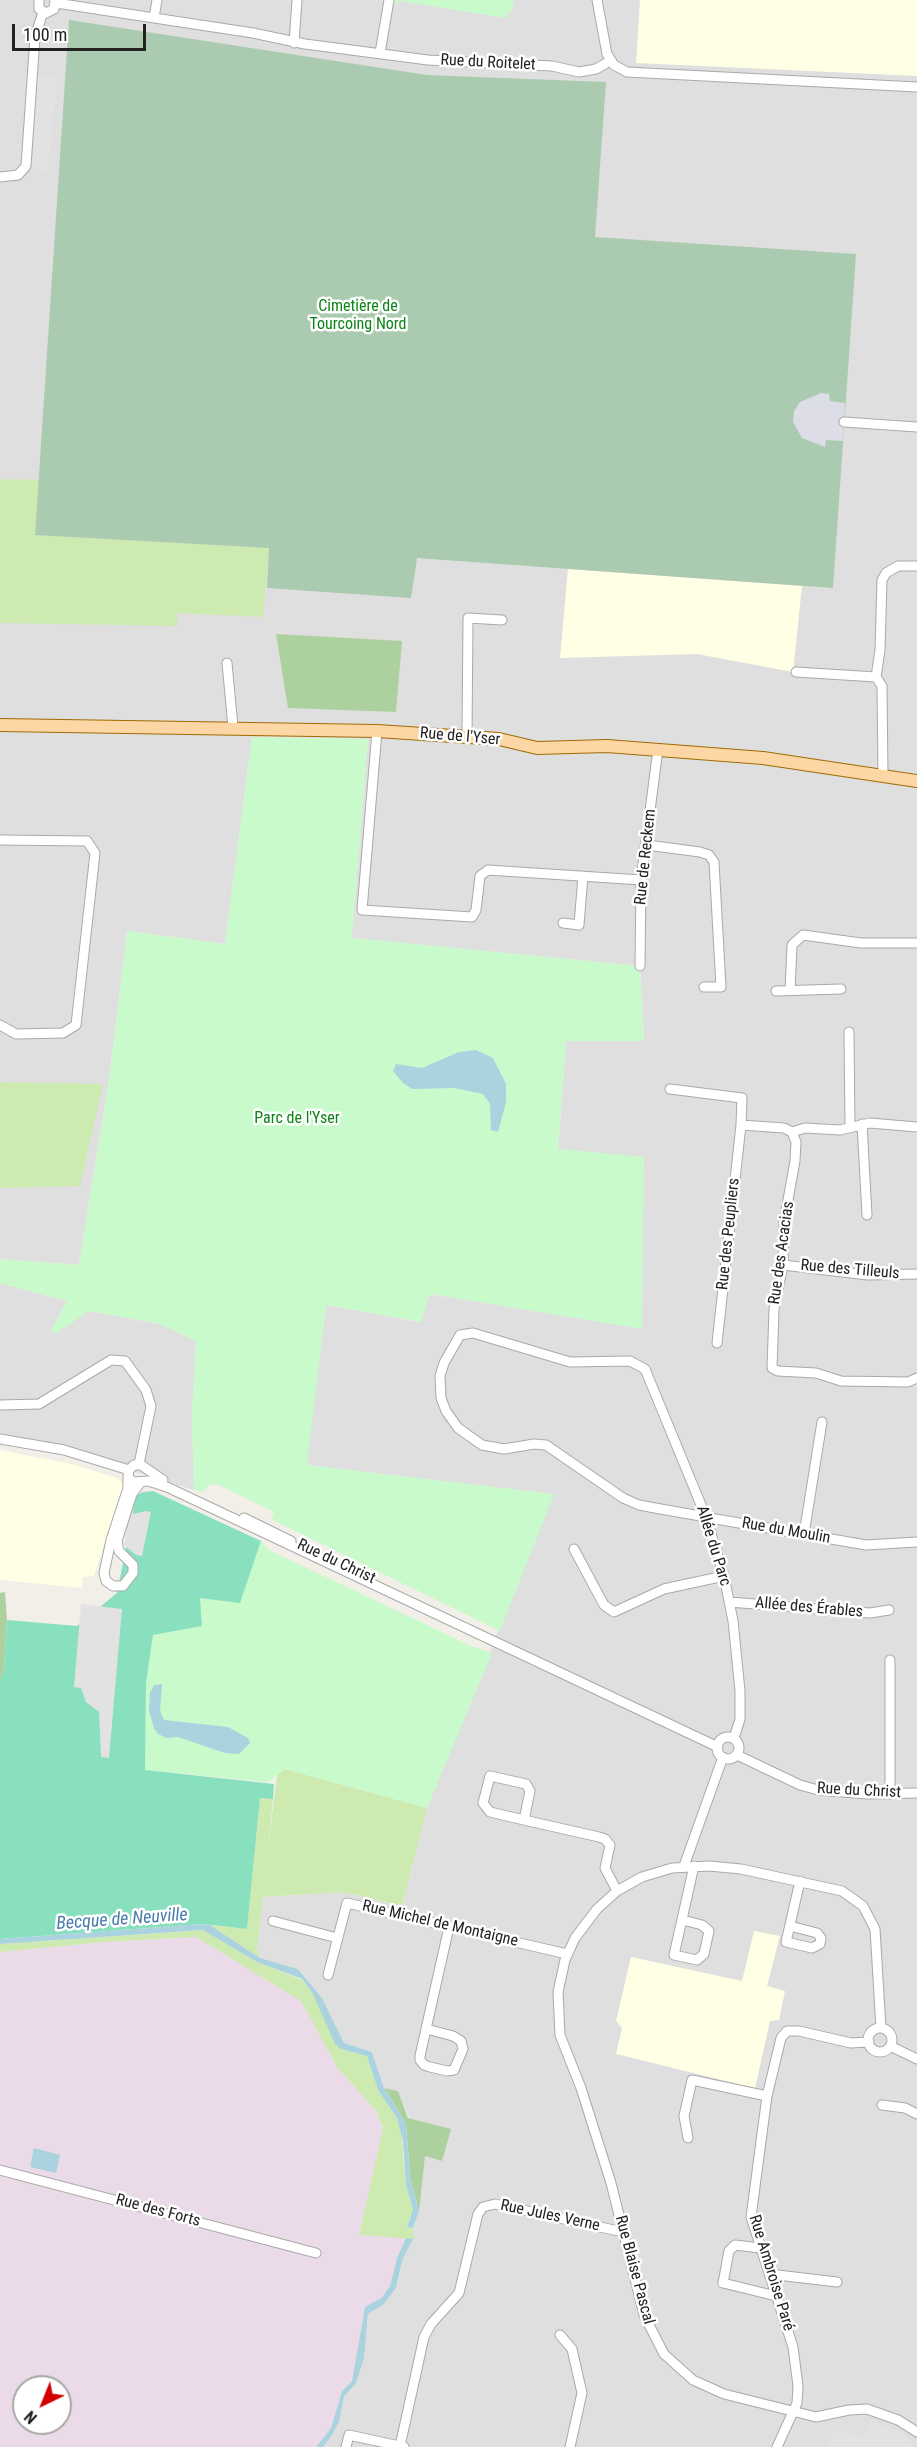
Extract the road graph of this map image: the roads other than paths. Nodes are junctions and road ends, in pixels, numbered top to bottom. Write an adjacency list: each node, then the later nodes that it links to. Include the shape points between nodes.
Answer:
1 (39, 0): 7 (street)
2 (157, 0): 8 (street)
3 (297, 0): 9 (street)
4 (389, 0): 10 (street)
5 (597, 0): 11 (street, via 603,43)
6 (55, 2): 7 (street, via 52,11); 8 (street, Rue du Roitelet)
7 (42, 12): 13 (street, via 35,37 26,166 18,175)
8 (154, 18): 9 (street, Rue du Roitelet)
9 (294, 42): 10 (street, Rue du Roitelet)
10 (380, 53): 11 (street, Rue du Roitelet, via 428,60 552,66 579,72 596,69)
11 (610, 60): 12 (street, via 621,70 632,73)
12 (917, 87)
13 (0, 177)
14 (844, 422): 15 (street)
15 (917, 427)
16 (917, 566): 20 (street, via 893,568 882,580)
17 (502, 620): 24 (street, via 468,618)
18 (227, 663): 22 (street)
19 (796, 672): 20 (street)
20 (876, 677): 26 (street, via 882,686)
21 (0, 725): 22 (main road, Rue de l'Yser)
22 (233, 727): 23 (main road, Rue de l'Yser)
23 (377, 731): 24 (main road, Rue de l'Yser); 30 (street, via 362,909 470,918 476,912 479,879 485,870)
24 (467, 737): 25 (main road, Rue de l'Yser, via 537,748)
25 (658, 749): 26 (main road, Rue de l'Yser, via 763,758); 29 (street, Rue de Reckem)
26 (883, 775): 27 (main road, Rue de l'Yser)
27 (917, 781)
28 (0, 840): 39 (street, via 87,841 95,853 76,1025 63,1033 16,1034)
29 (646, 845): 31 (street, Rue de Reckem); 35 (street, via 700,852 714,861 721,987)
30 (583, 876): 31 (street); 32 (street, via 579,925)
31 (641, 880): 34 (street, Rue de Reckem)
32 (563, 923)
33 (917, 943): 38 (street, via 861,944 802,935 791,949)
34 (640, 966)
35 (704, 987)
36 (841, 989): 38 (street)
37 (776, 991): 38 (street)
38 (790, 991)
39 (0, 1025)
40 (849, 1032): 44 (street)
41 (670, 1089): 43 (street, Rue des Peupliers, via 742,1098)
42 (862, 1124): 44 (street); 45 (street); 47 (street)
43 (741, 1125): 46 (street); 53 (street, Rue des Peupliers)
44 (850, 1127): 46 (street)
45 (917, 1127)
46 (792, 1132): 48 (street, Rue des Acacias, via 795,1161 784,1222)
47 (867, 1215)
48 (783, 1265): 50 (street, Rue des Tilleuls, via 868,1275); 54 (street, Rue des Acacias, via 774,1309 771,1364 778,1371 816,1373 841,1381 908,1382)
49 (917, 1274): 50 (street, Rue des Tilleuls)
50 (907, 1275): 51 (street)
51 (917, 1284)
52 (460, 1335): 61 (street, Allée du Parc, via 473,1333 570,1362 630,1361 641,1365 650,1377); 61 (street, Rue du Moulin, via 444,1363 440,1390 446,1411 463,1433 497,1449 546,1445 622,1498)
53 (717, 1343)
54 (917, 1378)
55 (0, 1405): 58 (street, via 39,1404 111,1360 125,1361 146,1390 151,1406)
56 (822, 1422): 62 (street)
57 (0, 1439): 59 (street, via 64,1450)
58 (143, 1467): 59 (street, via 132,1466); 60 (street, via 147,1476); 68 (street, Rue du Christ, via 156,1477 502,1641)
59 (129, 1473): 60 (street, via 132,1481); 60 (street, via 104,1573 113,1586 123,1586 134,1573 117,1541 132,1494)
60 (141, 1482): 68 (street, Rue du Christ, via 154,1482 179,1492)
61 (706, 1517): 62 (street, Rue du Moulin); 65 (street, Allée du Parc)
62 (804, 1534): 63 (street, Rue du Moulin, via 866,1545)
63 (917, 1542)
64 (574, 1548): 65 (street, via 604,1605 614,1612 664,1589)
65 (724, 1576): 66 (street, Allée du Parc)
66 (729, 1602): 67 (street, Allée des Érables, via 875,1614); 70 (street, Allée du Parc, via 740,1691 740,1719)
67 (889, 1610)
68 (526, 1657): 71 (street, Rue du Christ)
69 (890, 1660): 75 (street)
70 (734, 1738): 71 (street, via 723,1738); 72 (street, via 739,1746)
71 (717, 1747): 73 (street)
72 (736, 1755): 73 (street); 75 (street, Rue du Christ, via 818,1790)
73 (723, 1757): 77 (street)
74 (917, 1793): 75 (street, Rue du Christ)
75 (890, 1794)
76 (524, 1820): 76 (street, via 530,1791 526,1784 490,1776 484,1807); 80 (street, via 605,1839 610,1845 605,1869)
77 (684, 1866): 78 (street, Rue Blaise Pascal); 80 (street, Rue Blaise Pascal, via 642,1877)
78 (694, 1866): 79 (street, Rue Blaise Pascal, via 741,1869); 81 (street)
79 (800, 1881): 83 (street); 88 (street, Rue Blaise Pascal, via 847,1893 870,1916 877,1939)
80 (617, 1891): 86 (street, Rue Blaise Pascal, via 586,1922)
81 (682, 1920): 81 (street, via 709,1931 704,1954 697,1960 674,1955)
82 (273, 1921): 85 (street)
83 (790, 1926)
84 (449, 1927): 85 (street, Rue Michel de Montaigne, via 347,1903); 86 (street, Rue Michel de Montaigne); 89 (street)
85 (338, 1938): 87 (street, Rue Michel de Montaigne)
86 (567, 1953): 98 (street, Rue Blaise Pascal, via 558,1992 558,2025)
87 (328, 1975)
88 (881, 2028): 90 (street, via 872,2031); 91 (street, via 891,2035)
89 (426, 2029): 89 (street, via 461,2041 463,2049 454,2070 447,2072 421,2063)
90 (868, 2042): 91 (street, via 879,2051); 93 (street, Rue Ambroise Paré, via 851,2043 787,2031 781,2038)
91 (890, 2046): 92 (street)
92 (917, 2059)
93 (767, 2096): 96 (street, via 692,2080 684,2116); 99 (street, Rue Ambroise Paré, via 751,2209)
94 (882, 2105): 95 (street)
95 (917, 2114)
96 (688, 2138)
97 (0, 2170): 100 (street, Rue des Forts)
98 (623, 2232): 105 (street, Rue Blaise Pascal, via 646,2323 669,2360 711,2389); 107 (street, Rue Jules Verne, via 503,2205 483,2207 459,2293 424,2337)
99 (760, 2248): 101 (street, Rue Ambroise Paré); 103 (street, via 735,2245 729,2251 723,2283)
100 (316, 2253)
101 (768, 2274): 102 (street); 103 (street, Rue Ambroise Paré)
102 (837, 2282)
103 (776, 2296): 105 (street, Rue Ambroise Paré, via 796,2365 798,2396)
104 (561, 2335): 109 (street, via 572,2349 582,2393)
105 (794, 2411): 106 (street, Rue Blaise Pascal, via 821,2417 849,2409 867,2409); 110 (street, Rue Ambroise Paré)
106 (917, 2432)
107 (402, 2446): 108 (street, via 349,2435)
108 (346, 2447)
109 (570, 2447)
110 (777, 2447)

